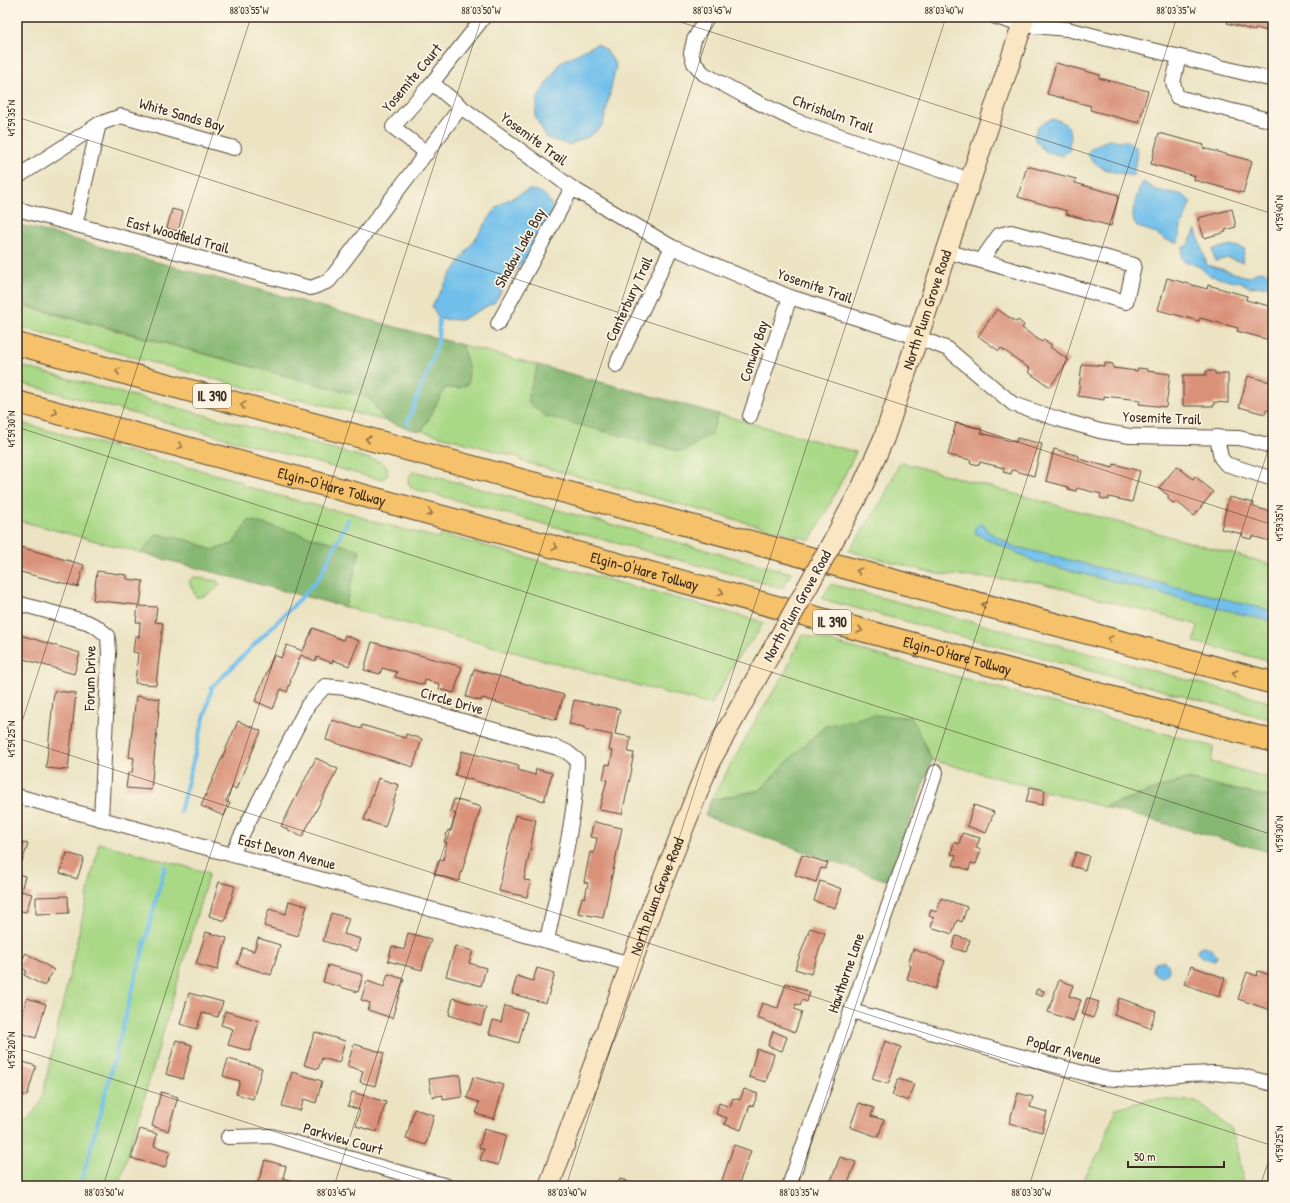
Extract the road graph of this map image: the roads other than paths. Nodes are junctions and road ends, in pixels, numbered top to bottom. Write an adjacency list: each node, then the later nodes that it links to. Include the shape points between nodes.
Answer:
1 (484, 17): 7 (street, Yosemite Court)
2 (706, 17): 14 (street, Chrisholm Trail, via 694,40 691,53 694,63 704,74 794,120)
3 (996, 17): 4 (street)
4 (1023, 21): 5 (street, via 1067,29); 14 (street, North Plum Grove Road)
5 (1179, 57): 6 (street); 9 (street, via 1173,82 1177,97)
6 (1273, 80)
7 (432, 83): 8 (street, Yosemite Trail); 12 (street, Yosemite Court, via 393,127)
8 (461, 107): 12 (street); 15 (street, Yosemite Trail)
9 (1273, 121)
10 (99, 124): 11 (street, White Sands Bay, via 121,116); 13 (street, White Sands Bay); 17 (street)
11 (234, 148)
12 (426, 153): 17 (street, East Woodfield Trail, via 329,281 311,288)
13 (17, 177)
14 (970, 180): 19 (street, North Plum Grove Road)
15 (572, 188): 18 (street, Yosemite Trail); 22 (street, Shadow Lake Bay)
16 (17, 209): 17 (street, East Woodfield Trail)
17 (75, 225)
18 (672, 247): 21 (street, Yosemite Trail); 25 (street, Canterbury Trail)
19 (946, 251): 20 (street); 23 (street, North Plum Grove Road)
20 (981, 261): 20 (street, via 1126,302 1134,265 1011,232 999,235)
21 (790, 297): 23 (street, Yosemite Trail); 27 (street, Conway Bay)
22 (498, 324)
23 (917, 337): 28 (street, Yosemite Trail, via 948,349 1013,404 1100,431 1130,436); 39 (street, North Plum Grove Road, bridge, via 884,438 862,487 710,761)
24 (17, 344): 32 (highway, IL 390, one-way to 24)
25 (616, 365)
26 (17, 402): 33 (highway, Elgin-O'Hare Tollway / IL 390, one-way to 33)
27 (750, 416)
28 (1217, 437): 29 (street, Yosemite Trail, via 1239,438); 30 (street, Yosemite Trail, via 1221,458 1226,464)
29 (1273, 447)
30 (1273, 479)
31 (17, 603): 36 (street, Forum Drive, via 87,622 108,636 110,654)
32 (1273, 683)
33 (1273, 741)
34 (936, 772): 40 (street, Hawthorne Lane)
35 (17, 796): 36 (street, East Devon Avenue)
36 (102, 819): 37 (street, East Devon Avenue)
37 (232, 854): 38 (street, East Devon Avenue); 38 (street, Circle Drive, via 308,705 325,686 346,688 558,748 577,760 568,839)
38 (548, 940): 39 (street, East Devon Avenue)
39 (631, 964): 44 (street, North Plum Grove Road)
40 (851, 1011): 41 (street, Poplar Avenue, via 1102,1078 1133,1080 1214,1074 1242,1076); 45 (street, Hawthorne Lane)
41 (1273, 1084)
42 (228, 1136): 43 (street, Parkview Court, via 271,1136)
43 (447, 1186)
44 (549, 1186)
45 (789, 1186)

